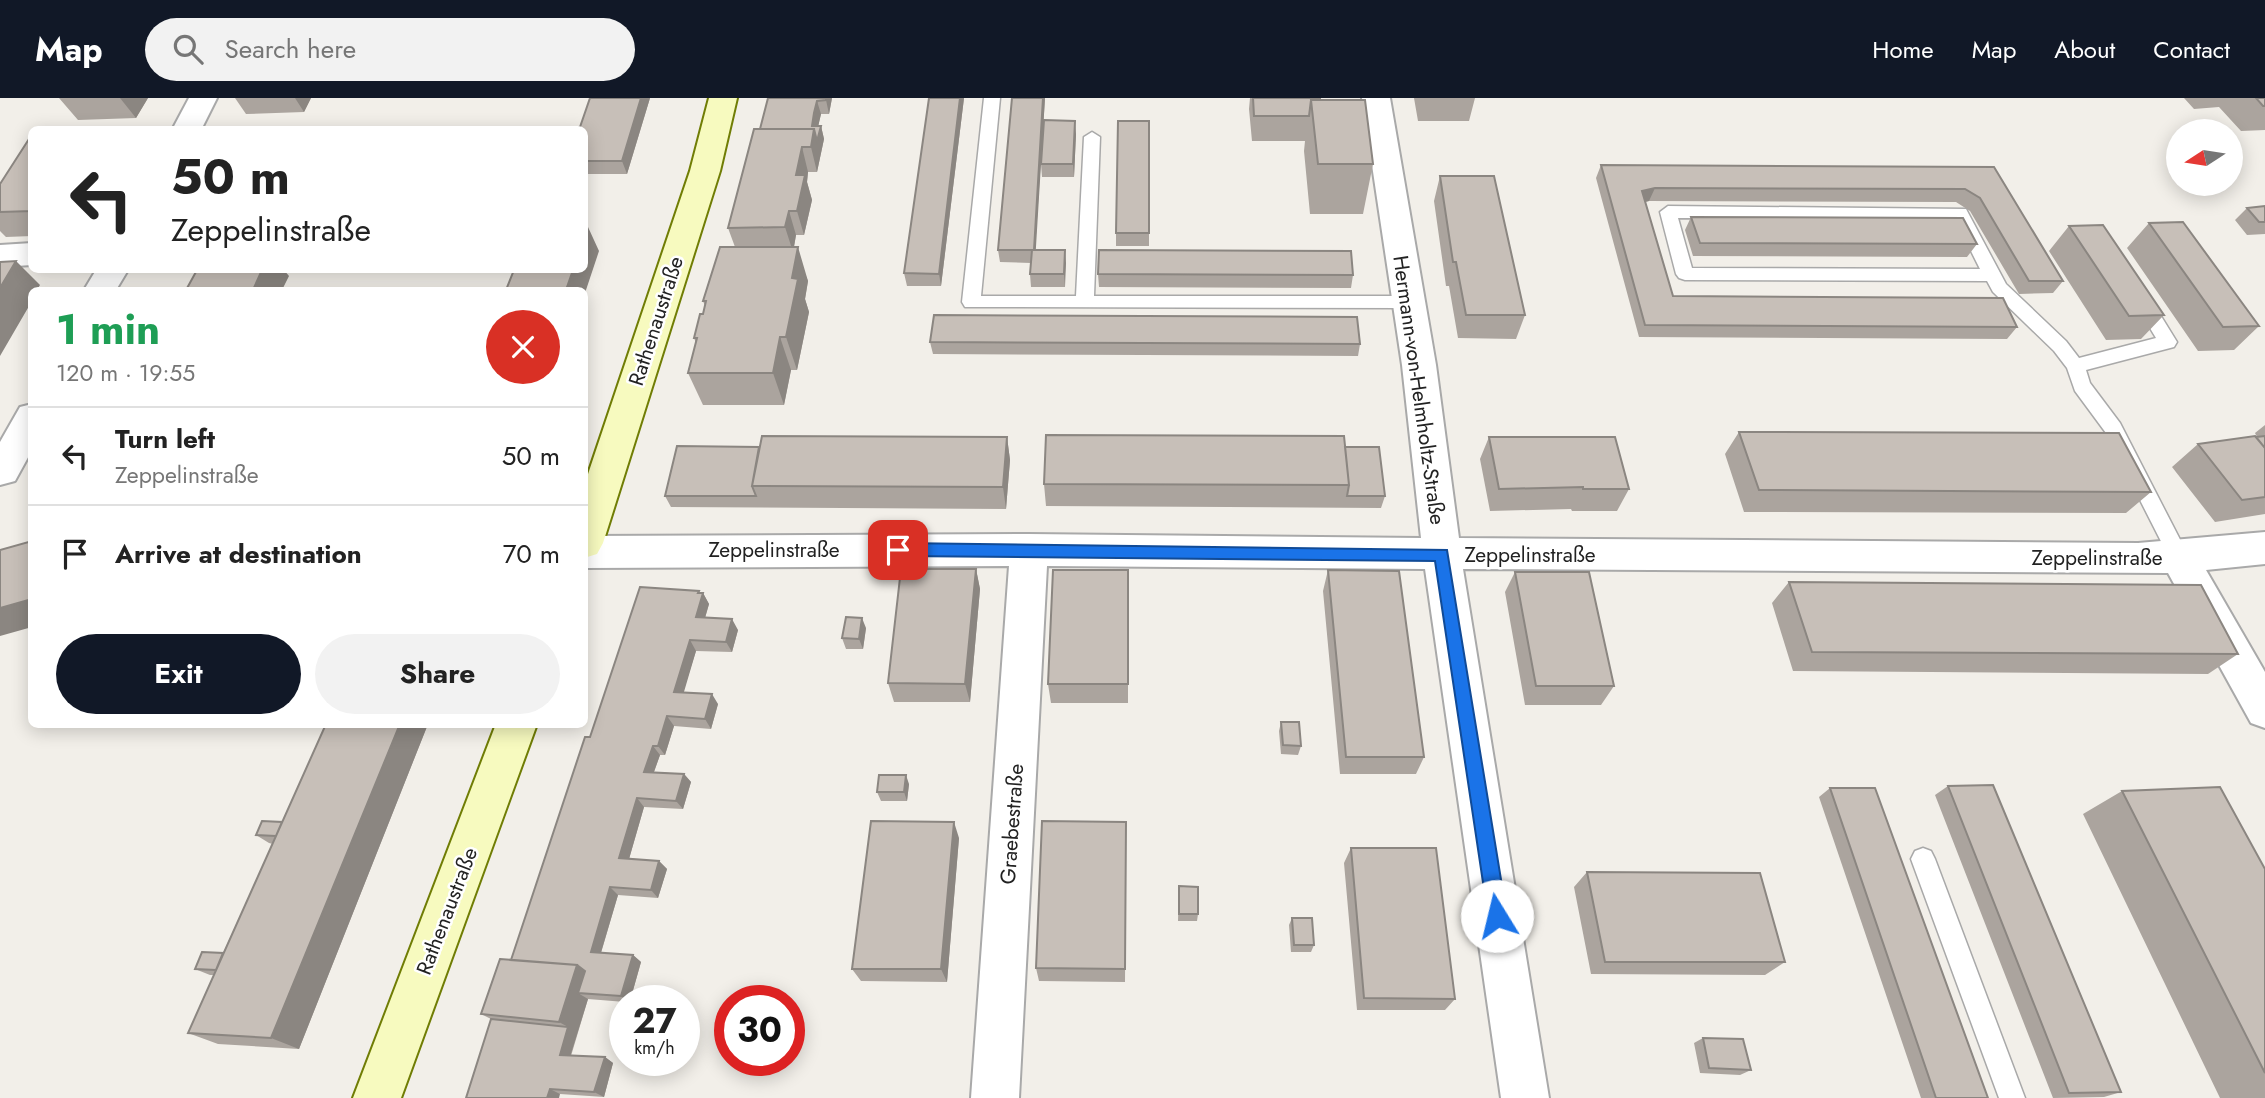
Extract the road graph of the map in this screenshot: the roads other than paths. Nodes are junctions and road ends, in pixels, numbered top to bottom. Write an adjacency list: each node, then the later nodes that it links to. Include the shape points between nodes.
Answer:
1 (203, 98): 5 (street)
2 (723, 98): 16 (main road, Rathenaustraße, via 705,170)
3 (992, 98): 11 (lane, via 971,302)
4 (1374, 114): 12 (street, Hermann-von-Helmholtz-Straße)
5 (188, 126)
6 (1092, 137): 11 (lane)
7 (28, 254): 8 (street)
8 (0, 256)
9 (1992, 275): 9 (lane, via 1960,213 1668,212 1685,274); 13 (lane, via 1999,288)
10 (2135, 288): 13 (lane, via 2168,342)
11 (1085, 302): 12 (lane)
12 (1407, 302): 21 (street, Hermann-von-Helmholtz-Straße)
13 (2075, 366): 22 (lane, via 2082,386 2113,428)
14 (28, 428): 15 (street)
15 (11, 473)
16 (593, 490): 17 (main road, Rathenaustraße)
17 (588, 519)
18 (2265, 548): 22 (street, Zeppelinstraße)
19 (1029, 550): 20 (street, Zeppelinstraße); 21 (street, Zeppelinstraße); 27 (street, Graebestraße)
20 (588, 552)
21 (1441, 554): 22 (street, Zeppelinstraße); 28 (street, Hermann-von-Helmholtz-Straße)
22 (2179, 557): 23 (street)
23 (2265, 710)
24 (516, 728): 26 (main road, Rathenaustraße)
25 (1923, 859): 29 (lane)
26 (377, 1098)
27 (995, 1098)
28 (1525, 1098)
29 (2012, 1098)

